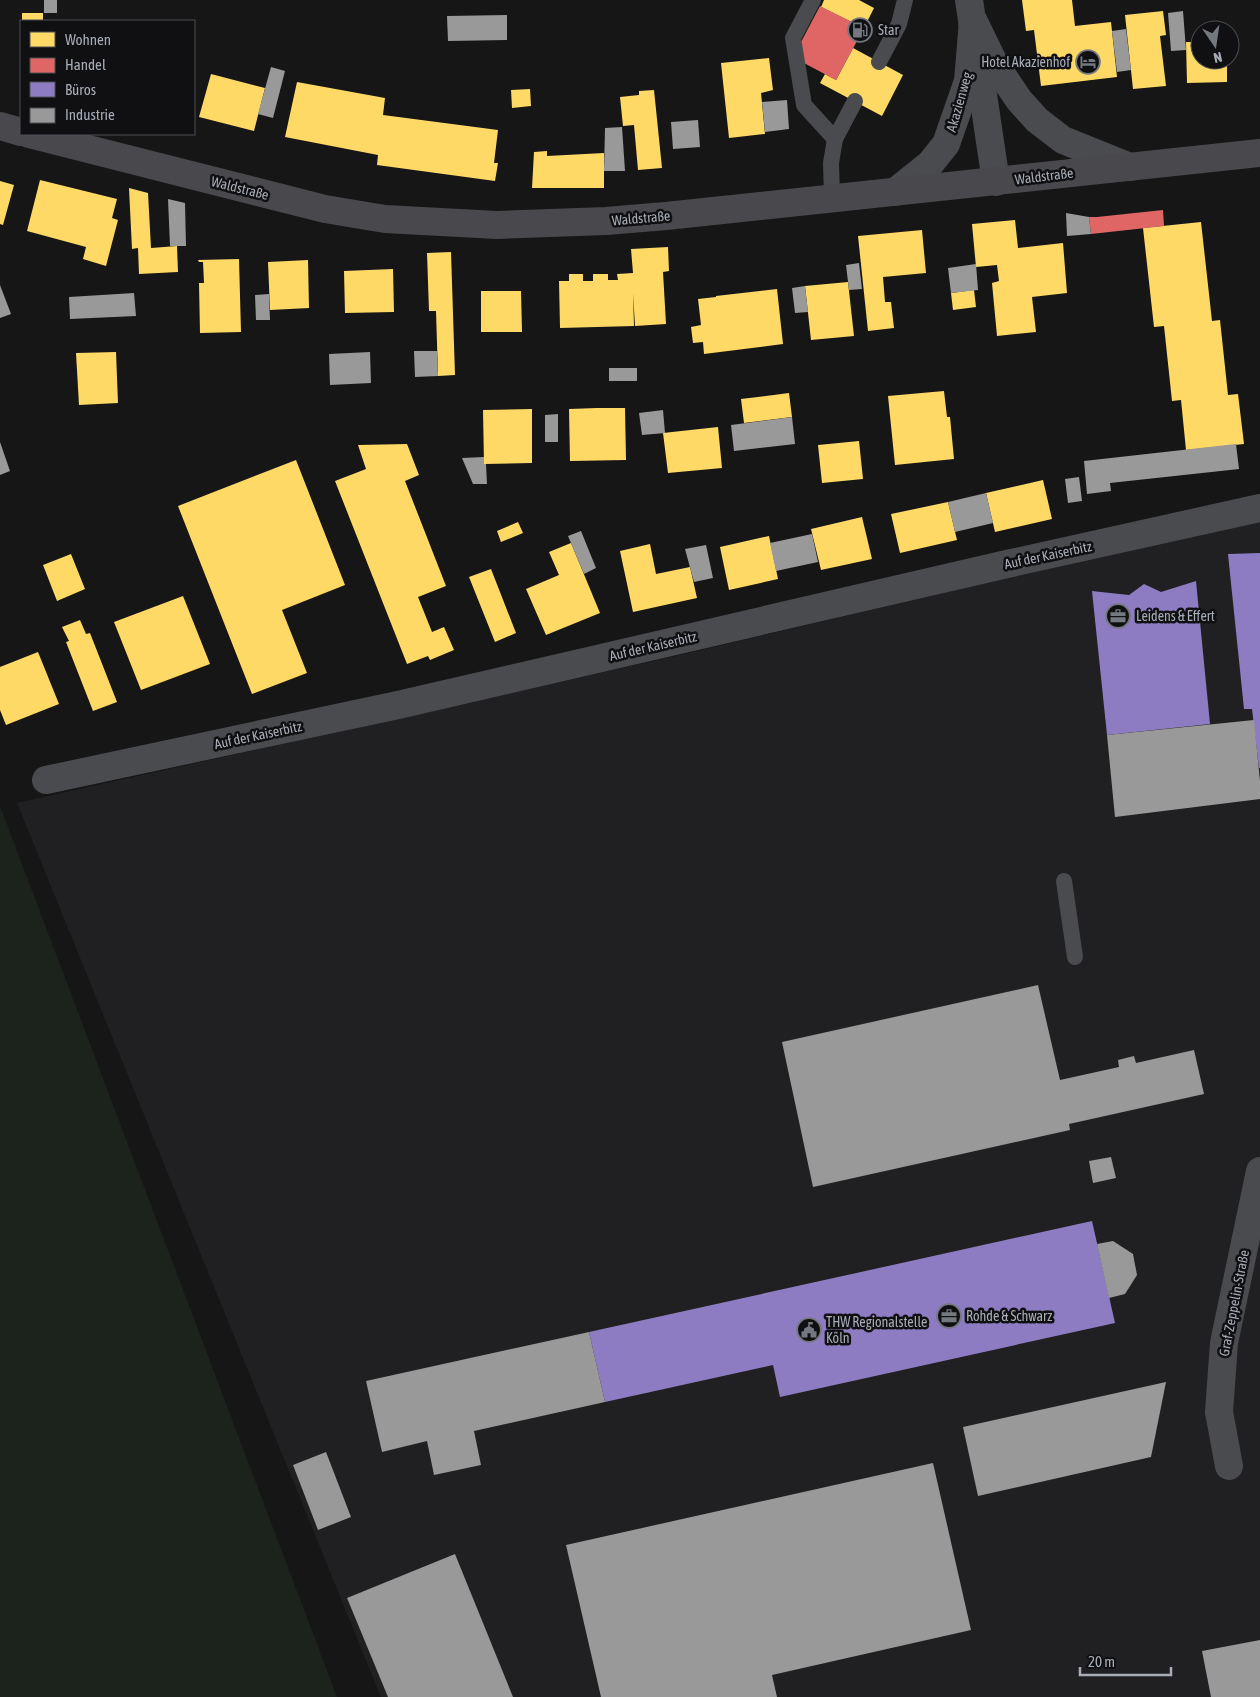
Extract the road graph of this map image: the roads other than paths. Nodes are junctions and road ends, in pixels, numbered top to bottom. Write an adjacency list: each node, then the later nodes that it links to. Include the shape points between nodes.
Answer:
1 (813, 0): 9 (lane, via 793,38 804,105)
2 (904, 0): 4 (lane, via 899,24)
3 (971, 10): 11 (street, via 994,63 1018,100 1037,120 1063,140); 12 (street, Akazienweg); 13 (street, Akazienweg, via 968,81 946,144 930,164)
4 (879, 62)
5 (855, 102): 9 (lane)
6 (0, 126): 7 (main road)
7 (20, 132)
8 (33, 135): 14 (main road, Waldstraße, via 318,207 385,219 497,225 606,221)
9 (835, 139): 14 (lane, via 831,163)
10 (1260, 153): 11 (main road, Waldstraße)
11 (1130, 166): 12 (main road, Waldstraße)
12 (996, 182): 13 (main road, Waldstraße)
13 (896, 192): 14 (main road, Waldstraße)
14 (832, 198)
15 (1260, 508): 16 (street, Auf der Kaiserbitz, via 398,705)
16 (46, 780)
17 (1064, 881): 18 (lane)
18 (1075, 957)
19 (1260, 1171): 20 (street, Graf-Zeppelin-Straße, via 1224,1343 1219,1412)
20 (1229, 1466)

